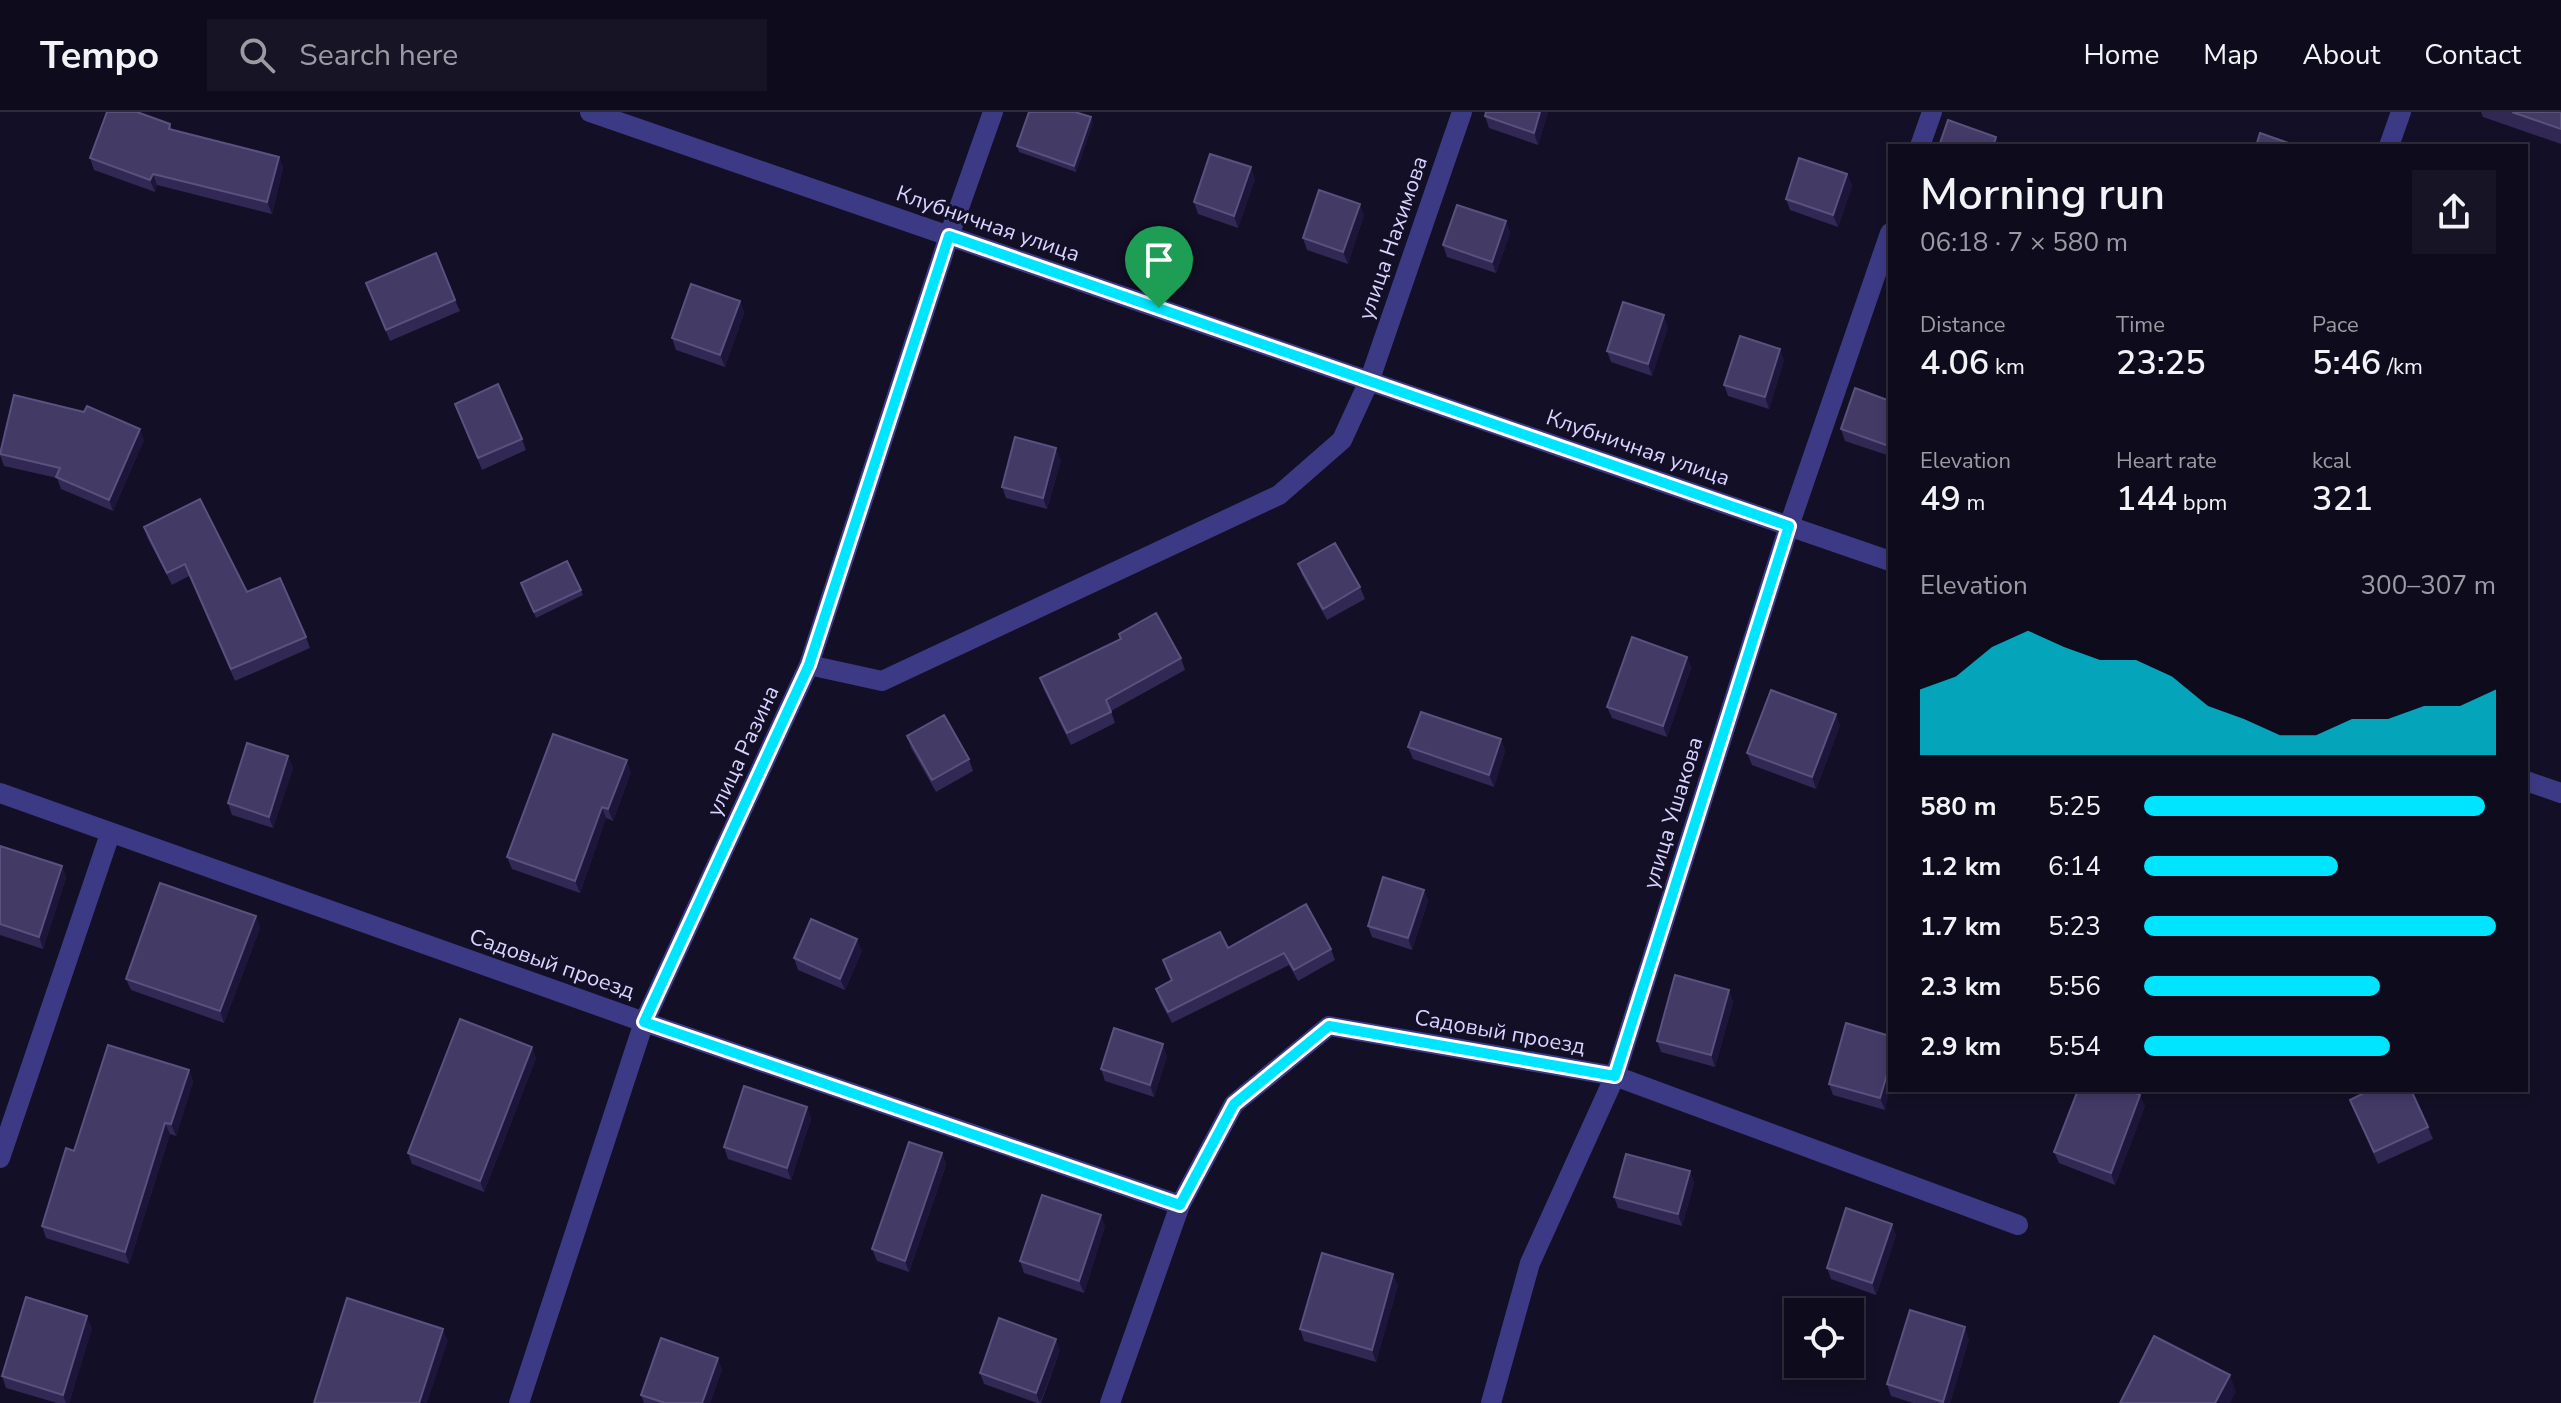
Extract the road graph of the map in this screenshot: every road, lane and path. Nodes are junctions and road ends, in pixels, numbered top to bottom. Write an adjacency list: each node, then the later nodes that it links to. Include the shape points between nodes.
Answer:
1 (590, 112): 8 (street, Клубничная улица)
2 (993, 112): 8 (street, улица Разина)
3 (1462, 112): 10 (street, улица Нахимова)
4 (1932, 112): 6 (street)
5 (2401, 112): 7 (street)
6 (1921, 144)
7 (2390, 144)
8 (949, 236): 10 (street, Клубничная улица); 13 (street, улица Разина)
9 (1888, 239): 11 (street, улица Ушакова)
10 (1370, 379): 11 (street, Клубничная улица); 13 (street, via 1342,440 1279,495 882,681)
11 (1789, 526): 12 (street, Клубничная улица); 19 (street, улица Ушакова)
12 (1888, 560)
13 (809, 665): 18 (street, улица Разина)
14 (2528, 782): 16 (street)
15 (0, 793): 17 (street, Садовый проезд)
16 (2561, 793)
17 (110, 834): 18 (street, Садовый проезд); 20 (street)
18 (644, 1022): 21 (street, Садовый проезд); 23 (street, улица Разина)
19 (1615, 1076): 21 (street, Садовый проезд, via 1329,1026 1234,1104); 22 (street, Садовый проезд); 25 (street, улица Ушакова, via 1530,1263)
20 (0, 1158)
21 (1180, 1205): 24 (street, Садовый проезд)
22 (2018, 1225)
23 (519, 1403)
24 (1110, 1403)
25 (1491, 1403)

